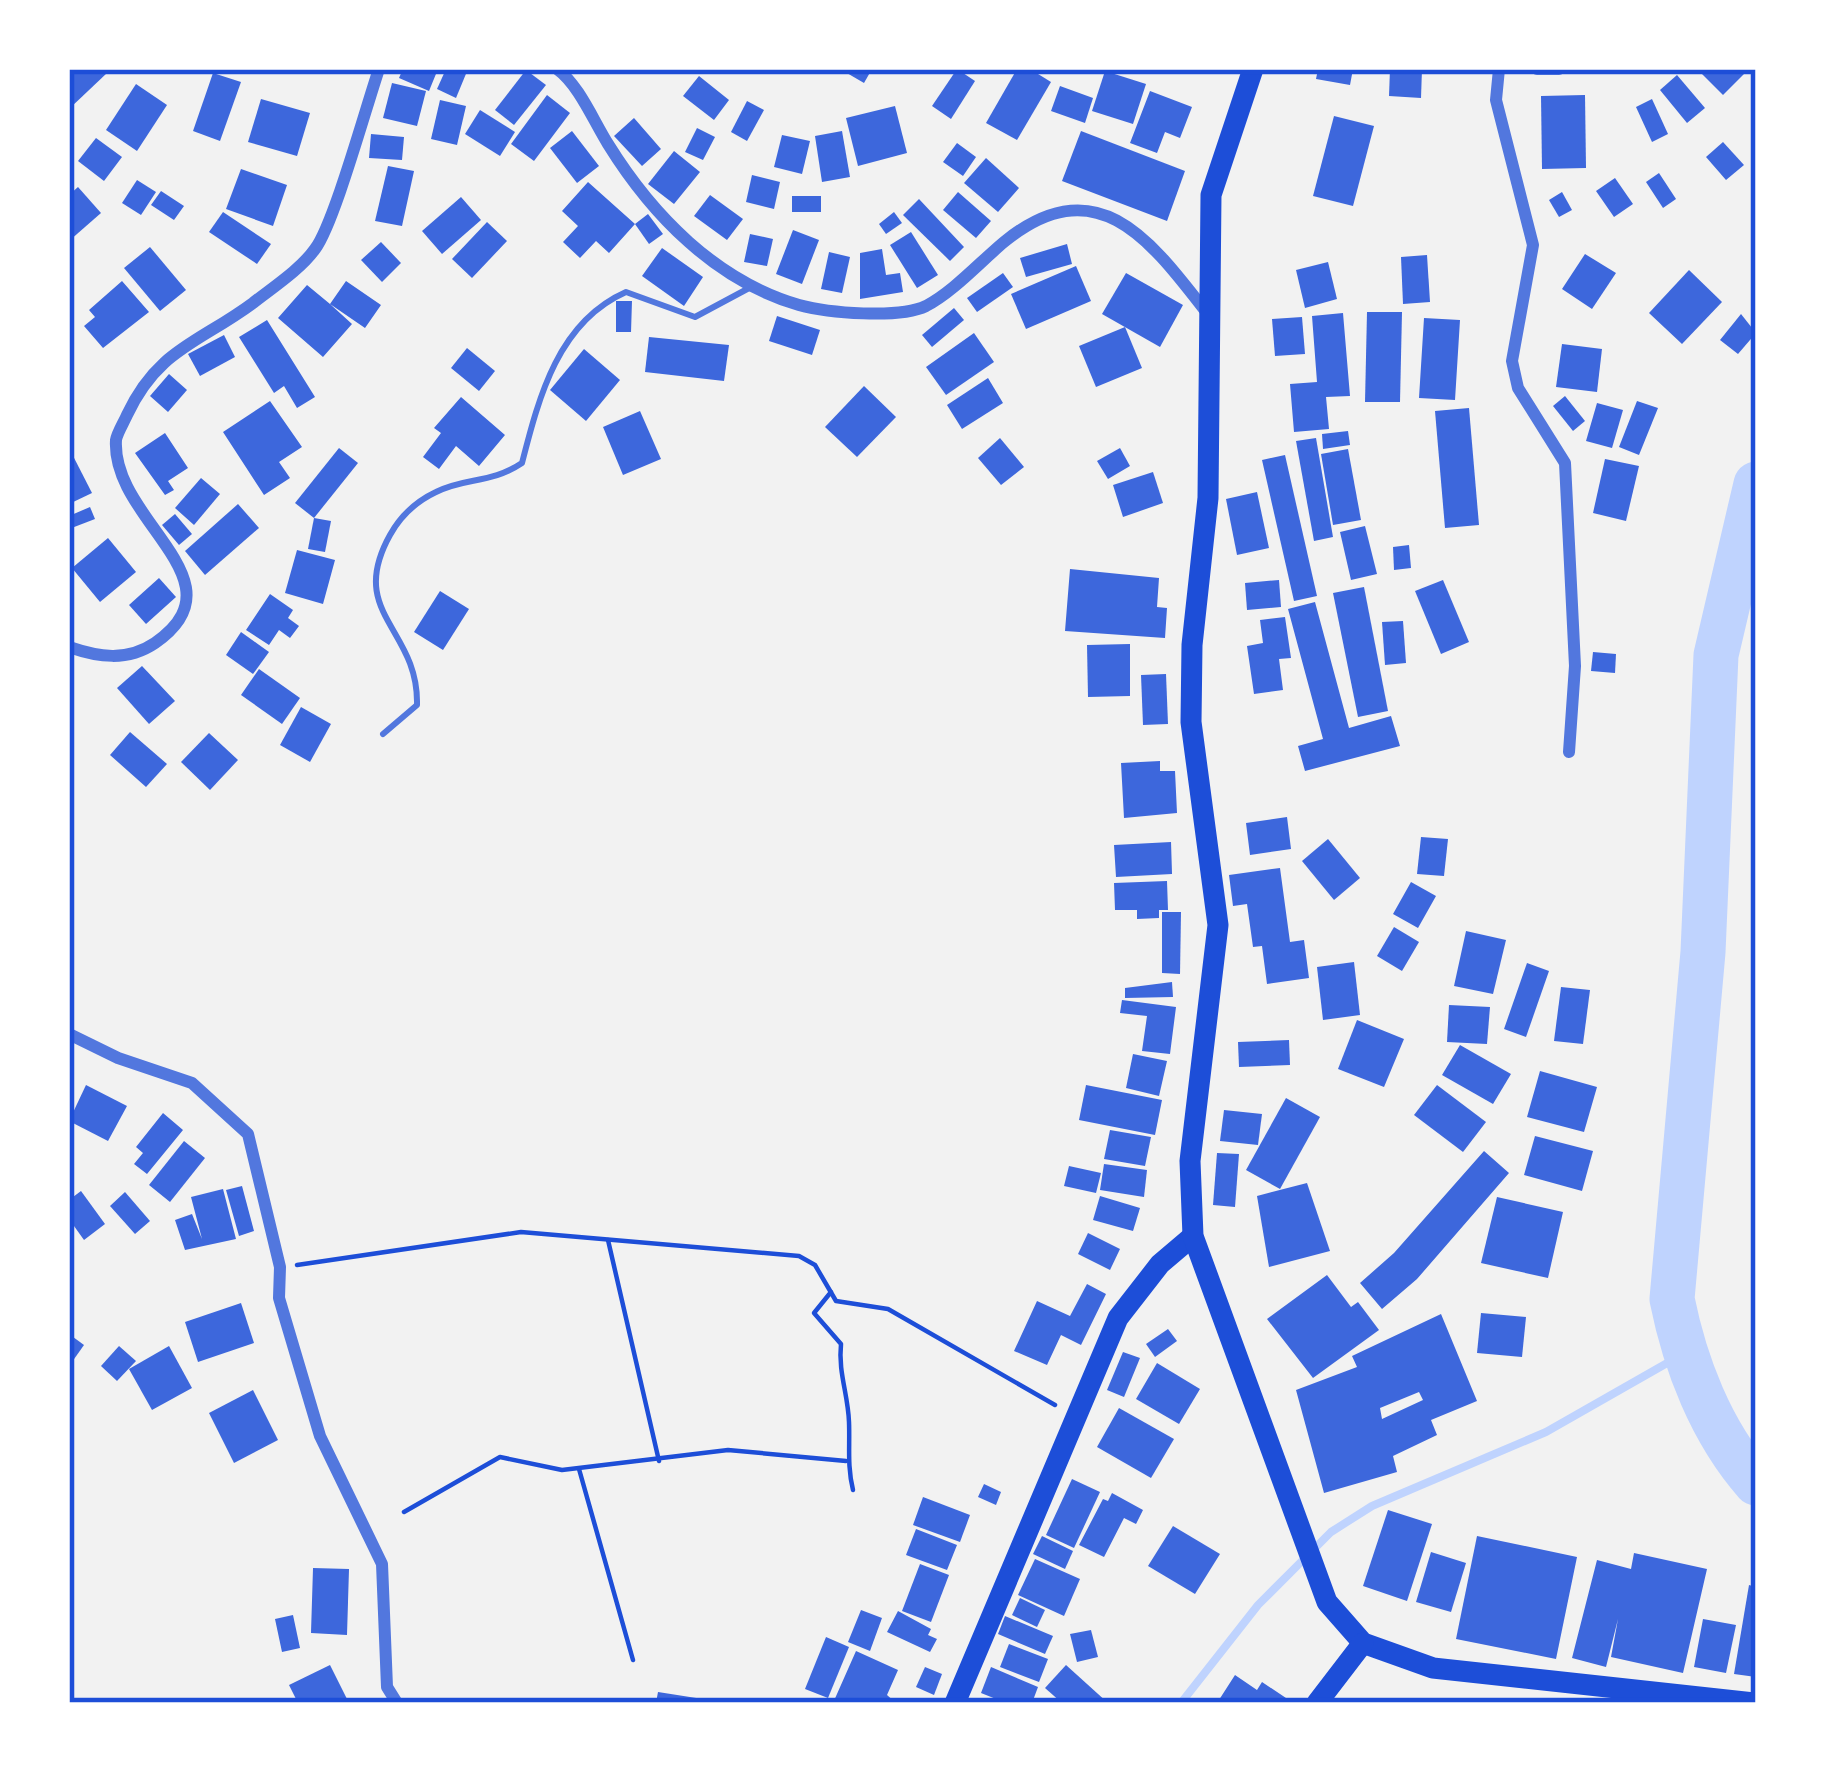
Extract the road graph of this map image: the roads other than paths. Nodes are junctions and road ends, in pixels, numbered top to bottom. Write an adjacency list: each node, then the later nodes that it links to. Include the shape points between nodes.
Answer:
1 (379, 69): 9 (street, via 316,248 252,304 165,357 116,440 130,494 187,582 190,606 180,626 148,648 103,659)
2 (556, 69): 7 (street, via 631,182 694,250)
3 (1253, 69): 8 (main road, via 1211,195)
4 (1499, 69): 11 (street, via 1496,100 1533,245 1513,361 1518,388 1565,463 1575,665)
5 (1537, 69): 6 (street)
6 (1559, 69)
7 (753, 286): 8 (street, via 854,314 924,307 1024,225 1072,208 1109,215 1149,239); 10 (lane, via 695,317 626,292 604,302 582,321 542,385 522,464 499,479 439,490 402,514 373,565 372,589 418,675 418,705)
8 (1208, 314): 13 (main road, via 1208,498 1192,722 1218,926 1190,1161)
9 (69, 647)
10 (383, 734)
11 (1569, 752)
12 (69, 1034): 15 (street, via 192,1083 248,1134 280,1268 279,1298 320,1436 382,1564 387,1687)
13 (1193, 1236): 14 (main road, via 1327,1602); 16 (main road, via 1118,1318)
14 (1364, 1643): 17 (main road); 18 (main road, via 1432,1668)
15 (397, 1703)
16 (955, 1703)
17 (1317, 1703)
18 (1754, 1703)

